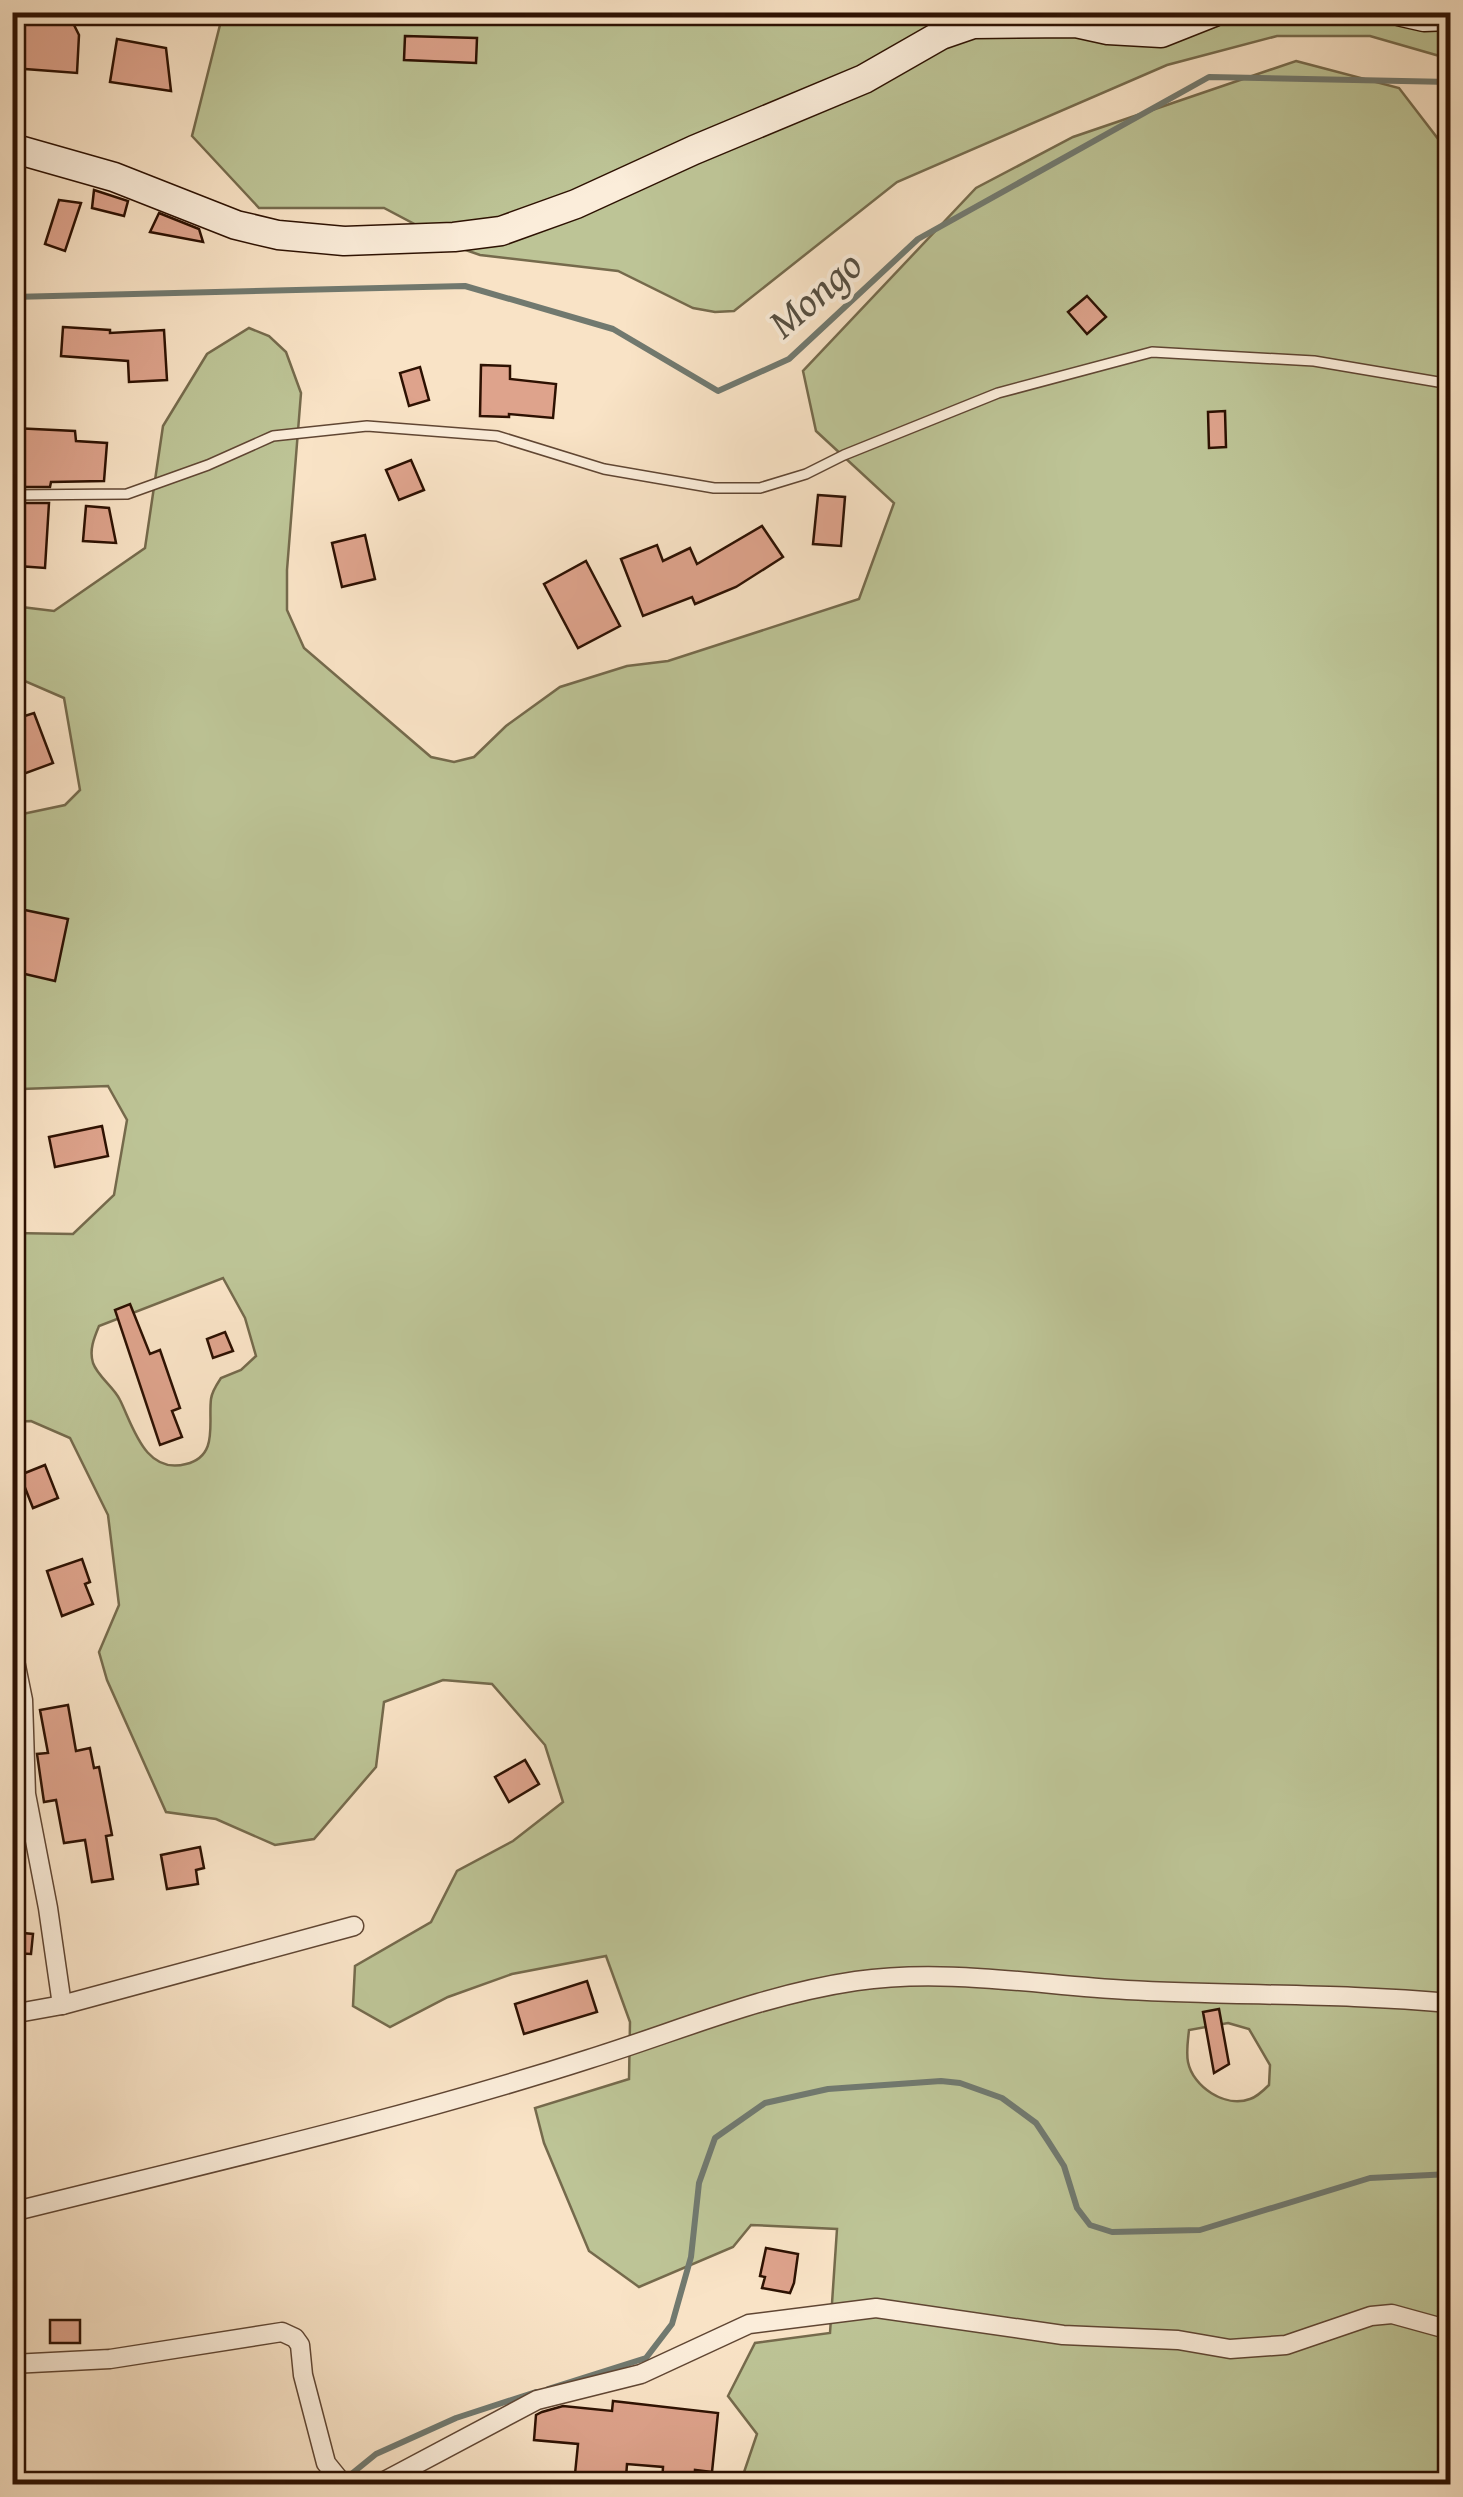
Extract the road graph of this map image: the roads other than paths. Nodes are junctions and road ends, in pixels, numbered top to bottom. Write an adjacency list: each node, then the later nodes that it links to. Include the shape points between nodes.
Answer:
1 (1214, 12): 4 (street, via 1162,34 1076,23 973,24 940,35 864,80 576,204 501,231 454,237 344,241 278,235)
2 (1402, 12): 3 (street)
3 (1450, 16)
4 (12, 148)
5 (1450, 384): 6 (lane, via 1314,361 1152,352 998,393 760,488 714,488 604,469 497,436 367,426 273,436 128,494)
6 (12, 495)
7 (12, 1646): 10 (street, via 23,1700 26,1794)
8 (354, 1926): 10 (street)
9 (1450, 2002): 12 (street, via 924,1976 860,1980 721,2012 589,2059 332,2132)
10 (62, 2005): 11 (street)
11 (12, 2014)
12 (12, 2212)
13 (1450, 2330): 16 (street, via 1392,2314 1286,2346 1230,2349 1062,2335 876,2308 749,2324 641,2374 537,2400)
14 (12, 2364): 15 (street, via 110,2359 282,2332 300,2345 326,2463)
15 (344, 2484)
16 (379, 2484)

